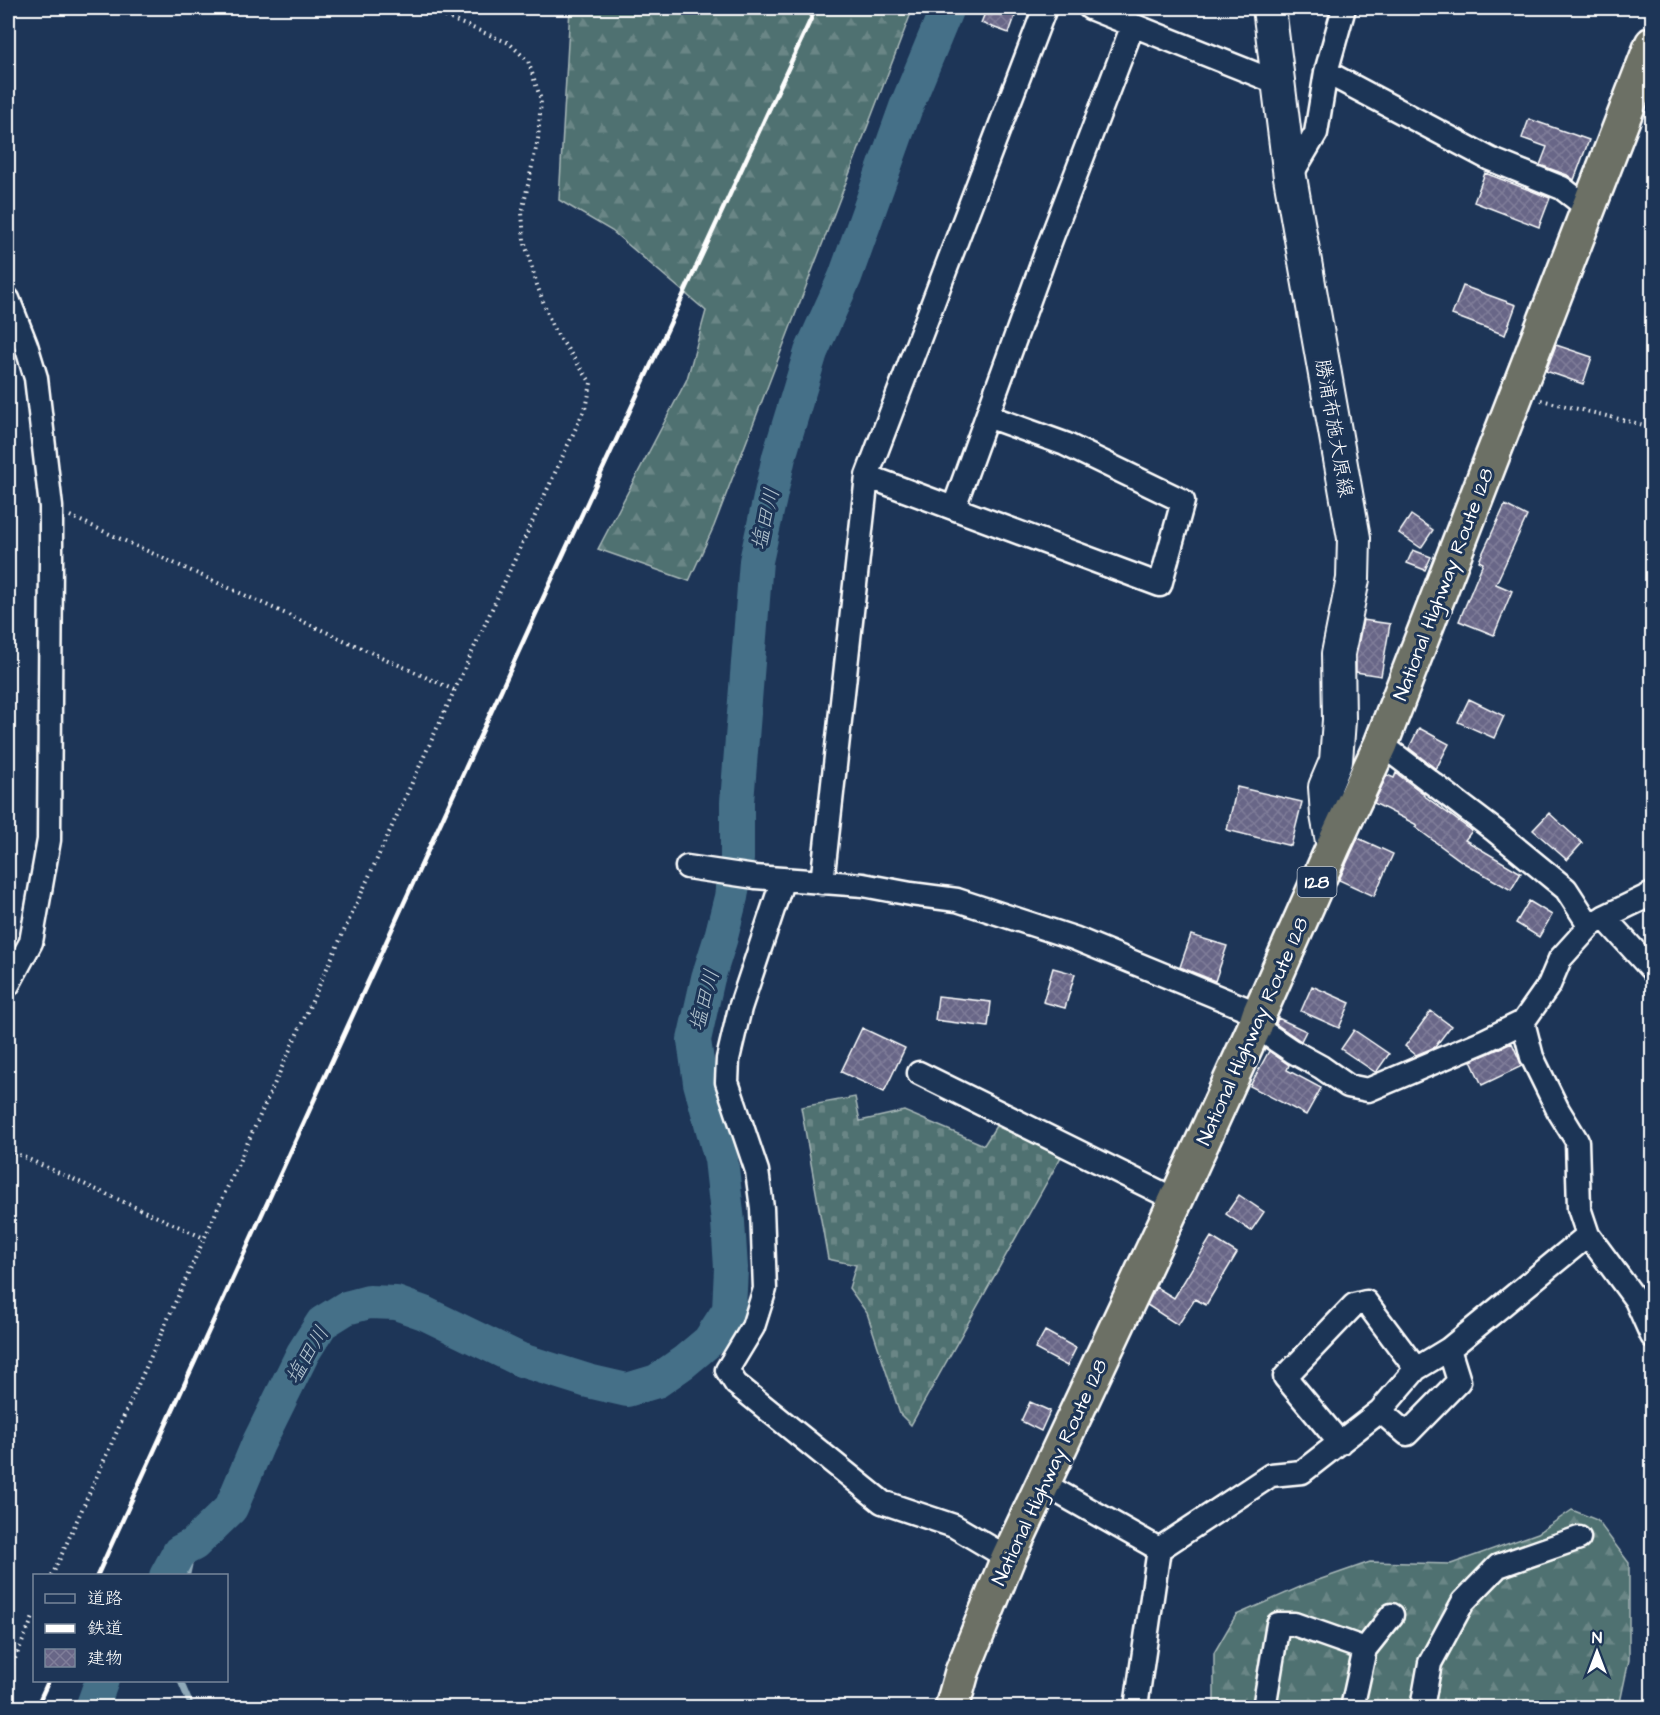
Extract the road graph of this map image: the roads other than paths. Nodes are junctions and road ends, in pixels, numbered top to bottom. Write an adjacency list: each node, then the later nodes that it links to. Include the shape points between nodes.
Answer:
1 (1045, 8): 13 (street)
2 (1090, 8): 5 (street)
3 (1269, 8): 8 (main road, 勝浦布施大原線)
4 (1344, 8): 7 (street)
5 (1133, 25): 8 (street); 12 (street)
6 (1653, 44): 10 (highway, National Highway Route 128 / 128)
7 (1326, 72): 9 (street, via 1316,133); 10 (street, via 1490,159 1562,188)
8 (1278, 83): 9 (main road, 勝浦布施大原線)
9 (1290, 177): 16 (main road, 勝浦布施大原線, via 1354,538 1353,579 1338,654 1336,761 1325,787)
10 (1589, 208): 15 (highway, National Highway Route 128 / 128)
11 (8, 299): 23 (street, via 36,378 51,507 49,840 31,942)
12 (987, 416): 14 (street); 14 (street, via 1065,444 1183,501 1160,585)
13 (867, 476): 14 (street); 19 (street)
14 (954, 507)
15 (1381, 744): 16 (highway, National Highway Route 128 / 128); 21 (street, via 1494,830 1566,889)
16 (1333, 847): 24 (highway, National Highway Route 128 / 128)
17 (687, 867): 18 (street)
18 (783, 879): 19 (street); 37 (street, via 740,1008 728,1059 727,1082 758,1171 765,1289 753,1327 727,1370 736,1384 882,1502 954,1526)
19 (822, 883): 24 (street, via 863,885 957,900 1074,938)
20 (1653, 894): 21 (street)
21 (1597, 921): 22 (street); 25 (street, via 1560,959 1549,985)
22 (1653, 970)
23 (8, 985)
24 (1257, 1020): 25 (street, via 1293,1051 1348,1086 1368,1090); 27 (highway, National Highway Route 128 / 128)
25 (1523, 1022): 28 (street, via 1532,1057 1577,1141 1579,1208)
26 (919, 1073): 27 (street)
27 (1176, 1200): 34 (highway, National Highway Route 128 / 128)
28 (1588, 1235): 29 (street, via 1636,1300); 30 (street)
29 (1653, 1336)
30 (1449, 1349): 31 (street); 32 (street, via 1459,1382 1407,1434)
31 (1416, 1369): 32 (street); 33 (street, via 1366,1302 1354,1305 1285,1377)
32 (1380, 1411): 33 (street)
33 (1340, 1443): 36 (street, via 1302,1472 1271,1475)
34 (1042, 1483): 36 (street); 37 (highway, National Highway Route 128 / 128)
35 (1579, 1538): 44 (street, via 1498,1566 1464,1602 1430,1663)
36 (1159, 1549): 41 (street, via 1136,1707)
37 (1008, 1558): 40 (highway, National Highway Route 128 / 128)
38 (1392, 1615): 39 (street)
39 (1365, 1649): 42 (street, via 1294,1624 1278,1624); 43 (street)
40 (952, 1707)
41 (1140, 1707)
42 (1264, 1707)
43 (1352, 1707)
44 (1422, 1707)

